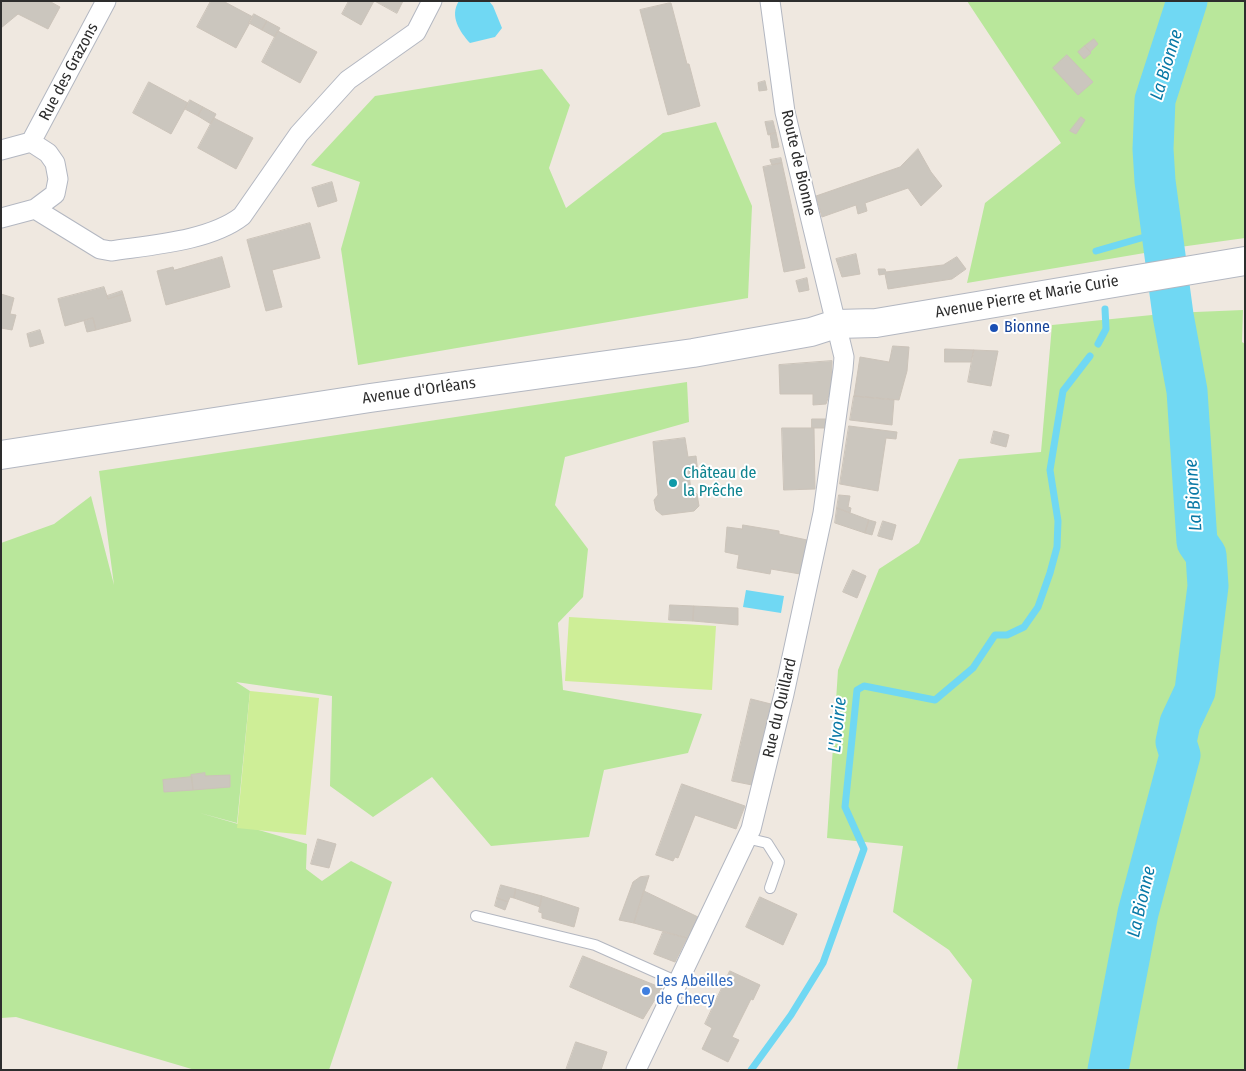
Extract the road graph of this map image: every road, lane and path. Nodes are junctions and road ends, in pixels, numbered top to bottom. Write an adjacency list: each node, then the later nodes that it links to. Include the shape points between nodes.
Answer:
1 (106, 1): 4 (street, Rue des Grazons)
2 (432, 1): 6 (street, via 416,32 348,80 299,134 242,216 234,222 190,239 111,251 100,249)
3 (770, 1): 9 (street, Route de Bionne, via 785,112)
4 (31, 142): 5 (street); 6 (street, via 48,153 55,164 58,179 55,194)
5 (1, 150)
6 (35, 209): 7 (street)
7 (1, 218)
8 (1245, 261): 9 (main road, Avenue Pierre et Marie Curie, via 876,323)
9 (836, 324): 10 (main road, Avenue d'Orléans, via 811,332 693,353 370,398); 11 (street, Rue du Quillard, via 844,357 823,513 784,694 751,829)
10 (1, 456)
11 (746, 838): 12 (lane, via 767,843 779,862); 14 (street, Rue du Quillard)
12 (770, 888)
13 (476, 916): 14 (lane, via 595,945)
14 (678, 982): 15 (street, Rue du Quillard)
15 (636, 1070)

